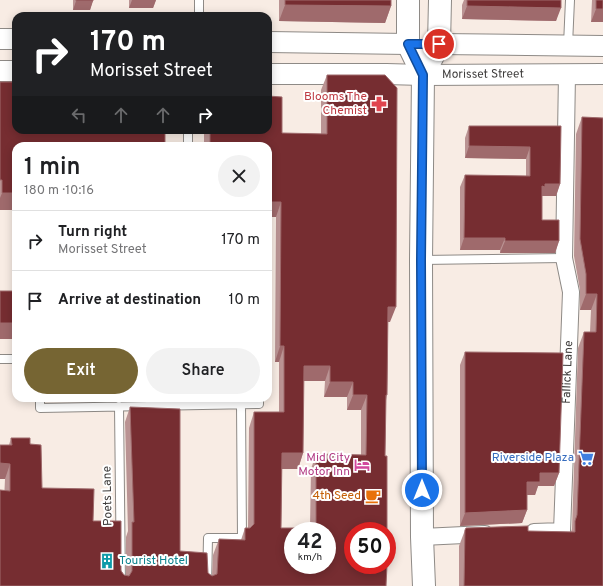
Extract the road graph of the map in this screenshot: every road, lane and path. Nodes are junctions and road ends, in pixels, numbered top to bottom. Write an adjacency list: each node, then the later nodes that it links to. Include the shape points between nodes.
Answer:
1 (199, 0): 5 (lane)
2 (408, 0): 9 (main road)
3 (440, 0): 10 (main road)
4 (570, 0): 11 (lane)
5 (199, 12)
6 (0, 39): 7 (street)
7 (12, 40)
8 (272, 42): 9 (street)
9 (408, 44): 10 (main road); 18 (main road)
10 (439, 44): 11 (street); 18 (main road)
11 (568, 46): 12 (street)
12 (603, 46)
13 (0, 71): 14 (street)
14 (12, 71)
15 (272, 74): 18 (street, Morisset Street)
16 (567, 74): 17 (street, Morisset Street); 18 (street, Morisset Street); 19 (street, Fallick Lane)
17 (603, 74)
18 (423, 75): 20 (main road)
19 (564, 258): 20 (lane); 27 (street, Fallick Lane, via 571,292 562,531)
20 (421, 260): 29 (main road)
21 (0, 359): 22 (lane)
22 (12, 360)
23 (40, 402): 26 (lane, via 40,408)
24 (259, 402): 25 (lane)
25 (241, 404): 26 (lane); 31 (lane, via 242,538 208,538)
26 (120, 406): 30 (lane, Poets Lane)
27 (523, 533)
28 (500, 534): 29 (street)
29 (422, 537): 32 (main road)
30 (121, 586)
31 (207, 586)
32 (424, 586)

